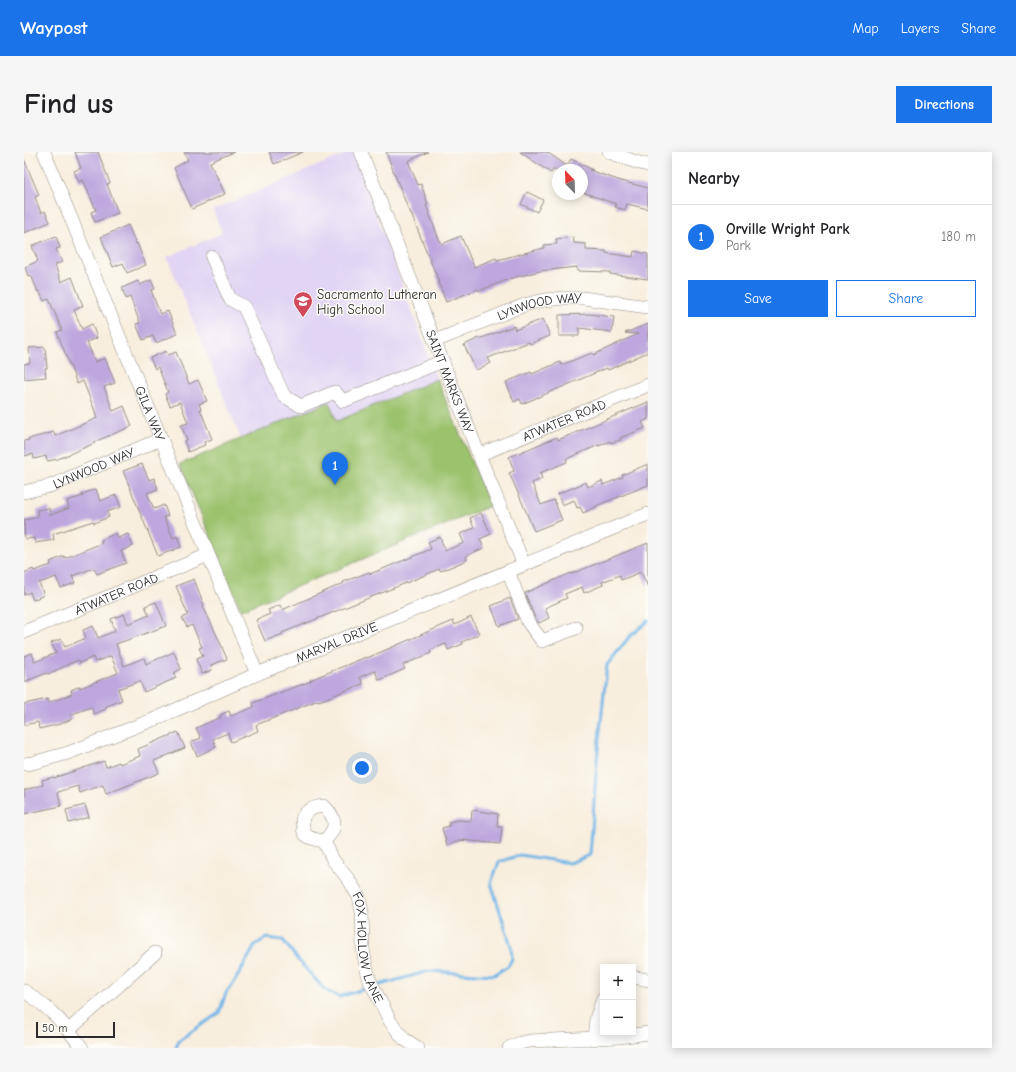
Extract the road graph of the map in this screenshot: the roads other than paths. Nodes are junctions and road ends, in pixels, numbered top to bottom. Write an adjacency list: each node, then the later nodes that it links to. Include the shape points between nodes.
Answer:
1 (44, 152): 10 (street, GILA WAY)
2 (361, 152): 7 (street, SAINT MARKS WAY)
3 (609, 152): 4 (street)
4 (648, 165)
5 (212, 257): 8 (street, via 230,299 244,307 284,396 301,406 335,392 342,401)
6 (648, 307): 7 (street, LYNWOOD WAY, via 583,298 545,300 527,304)
7 (435, 341): 8 (street, SAINT MARKS WAY)
8 (443, 361): 11 (street, SAINT MARKS WAY)
9 (648, 385): 11 (street, ATWATER ROAD)
10 (161, 439): 12 (street, LYNWOOD WAY, via 50,486); 14 (street, GILA WAY)
11 (479, 455): 15 (street, SAINT MARKS WAY)
12 (24, 492)
13 (648, 514): 15 (street, MARYAL DRIVE)
14 (208, 555): 18 (street, ATWATER ROAD); 19 (street, GILA WAY)
15 (524, 565): 16 (street, MARYAL DRIVE)
16 (508, 571): 17 (street, via 528,622 542,641); 19 (street, MARYAL DRIVE)
17 (576, 628)
18 (24, 632)
19 (257, 674): 20 (street, MARYAL DRIVE, via 155,720 68,753)
20 (24, 764)
21 (324, 841): 31 (street, FOX HOLLOW LANE, via 333,860 359,897 365,960 373,987 390,1021 404,1039)
22 (155, 953): 27 (street)
23 (636, 978): 24 (street)
24 (648, 980)
25 (24, 991): 27 (street, via 39,1000)
26 (602, 1000): 29 (street, via 596,1019)
27 (69, 1030): 30 (street)
28 (648, 1033): 29 (street)
29 (594, 1039): 32 (street, via 530,1041)
30 (82, 1048)
31 (418, 1048)
32 (508, 1048)

